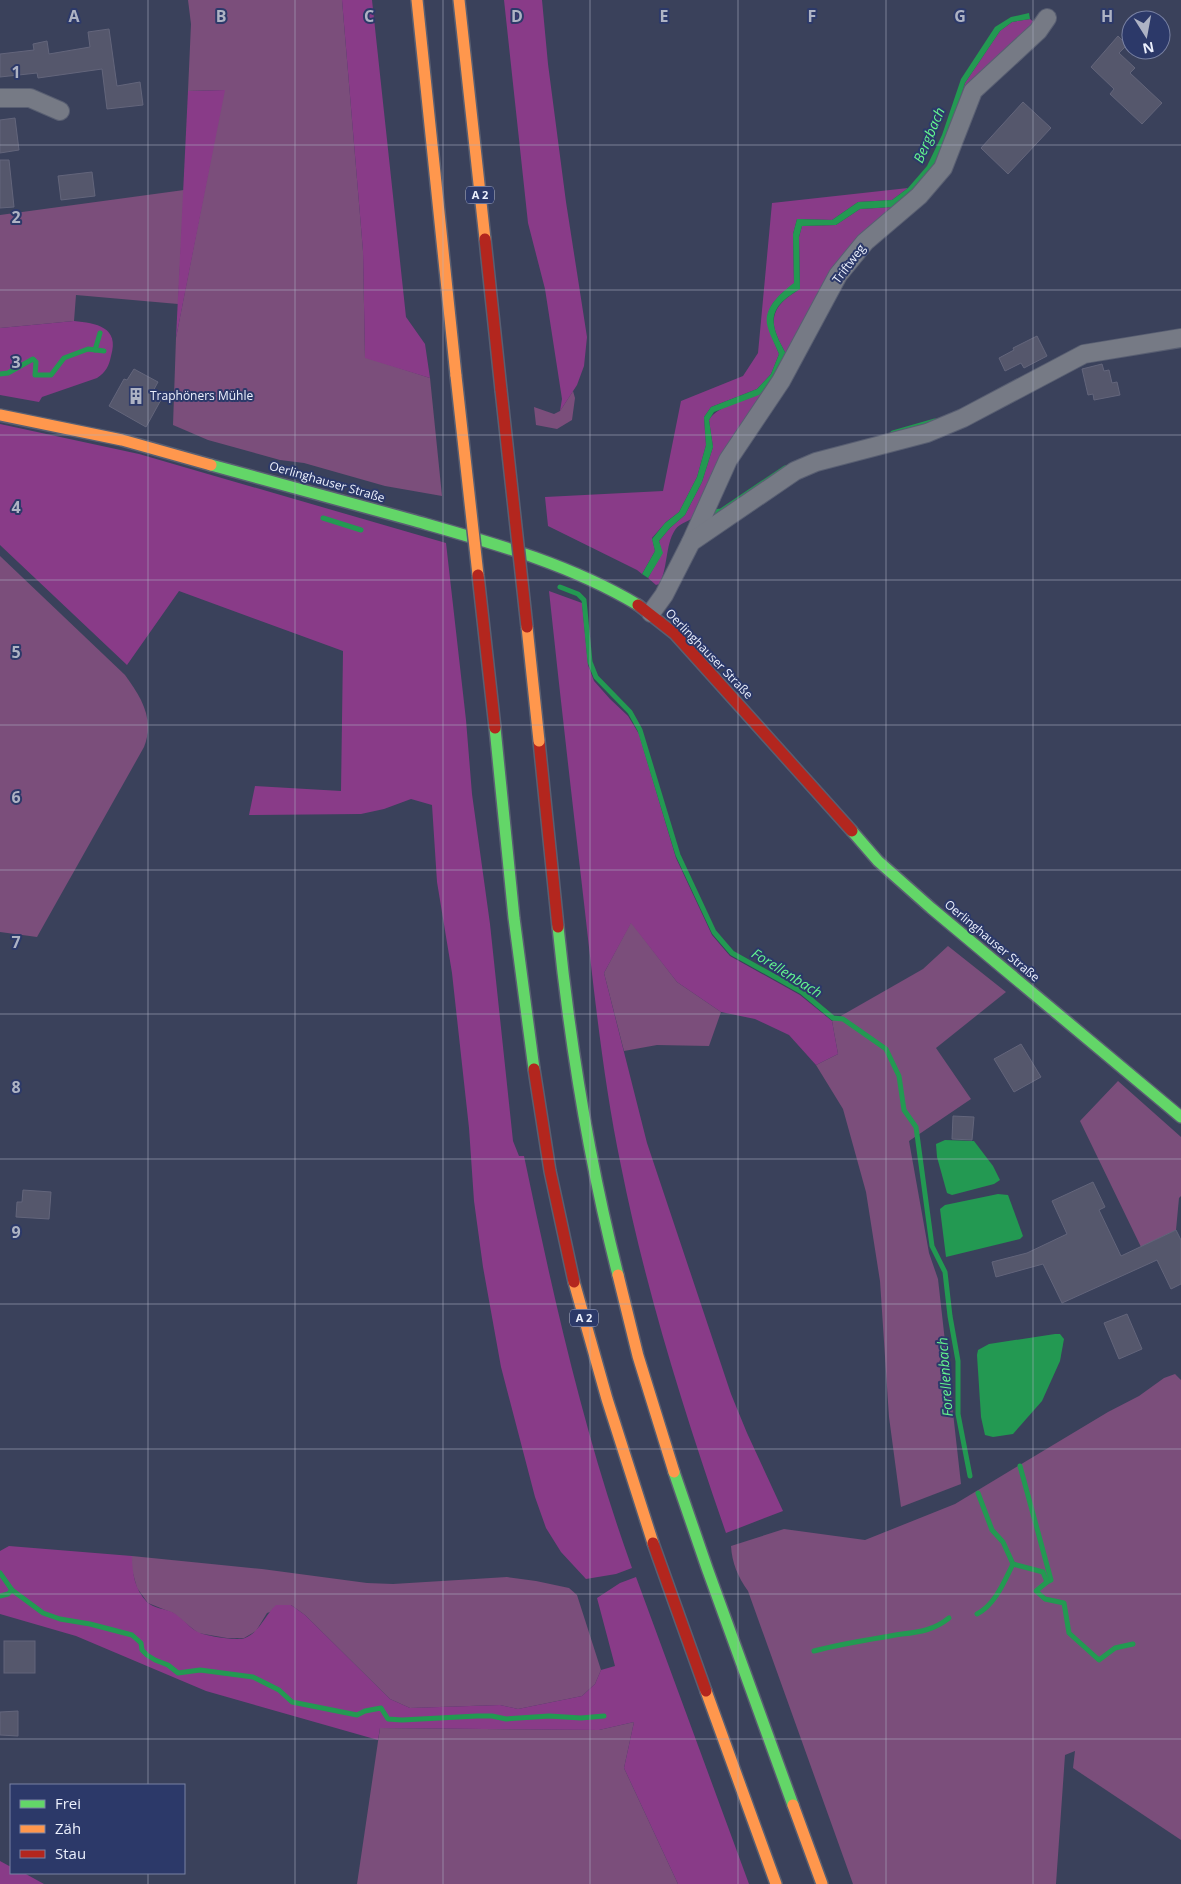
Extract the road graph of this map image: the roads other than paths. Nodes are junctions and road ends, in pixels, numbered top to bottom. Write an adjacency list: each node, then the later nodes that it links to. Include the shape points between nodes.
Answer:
1 (417, 0): 11 (main road, A 2, bridge, via 517,944 538,1101 563,1236 596,1365 649,1533)
2 (459, 0): 12 (main road, A 2, bridge, via 566,997 587,1137 638,1356 664,1442)
3 (1047, 18): 8 (street, Triftweg, via 1038,32 973,91 943,168 918,196 865,242 838,275 781,381 728,460)
4 (0, 98): 5 (street, via 30,98)
5 (60, 111)
6 (1181, 338): 8 (street, Triftweg, via 1084,354 963,418 927,433 809,465 795,471)
7 (0, 415): 9 (main road, Oerlinghauser Straße, via 148,446 499,545 592,579)
8 (691, 542): 9 (street, Triftweg, via 664,595)
9 (650, 613): 10 (main road, Oerlinghauser Straße, via 707,669 878,861)
10 (1181, 1117)
11 (776, 1884)
12 (822, 1884)

